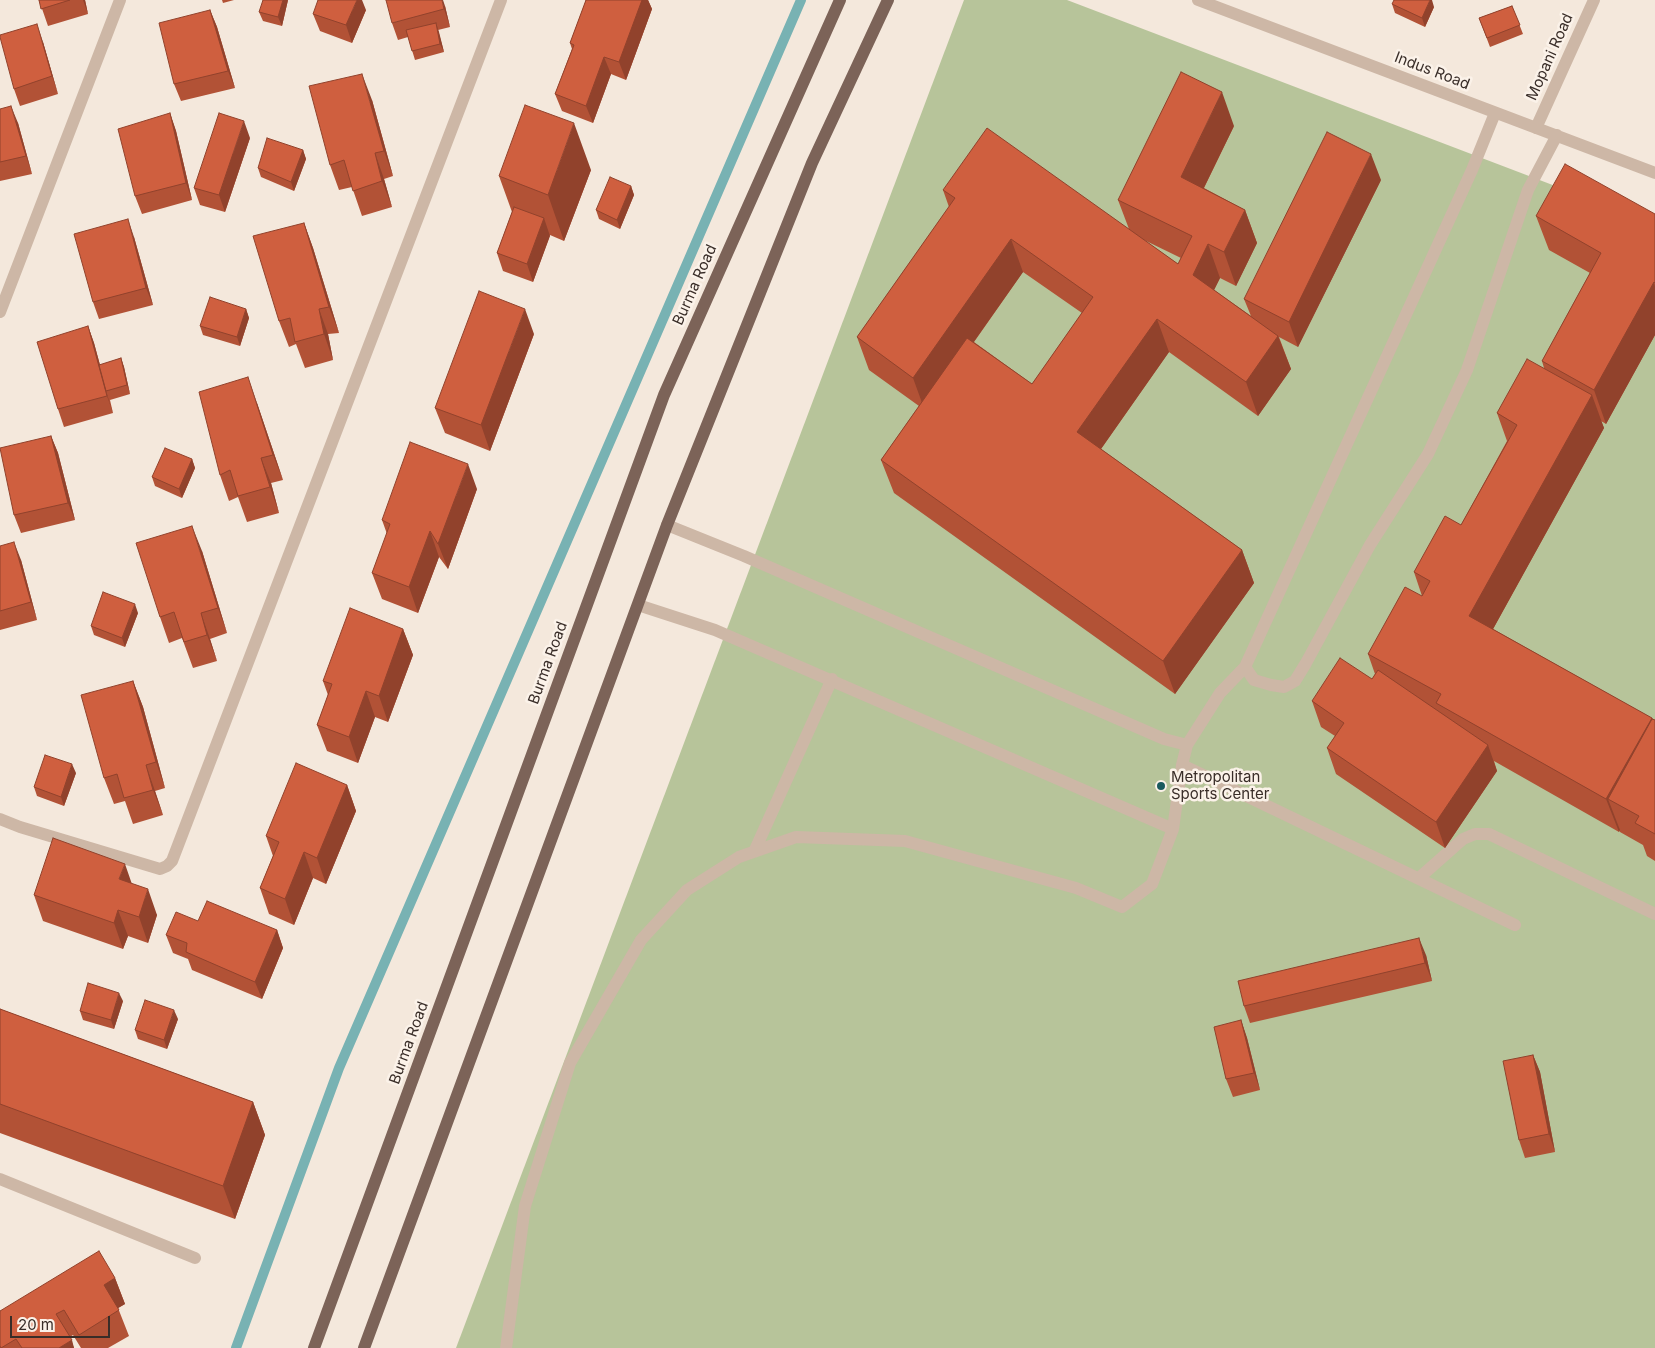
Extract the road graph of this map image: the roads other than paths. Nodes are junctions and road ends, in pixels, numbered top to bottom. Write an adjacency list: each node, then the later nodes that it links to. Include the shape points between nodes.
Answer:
1 (120, 0): 11 (street)
2 (501, 0): 18 (street, via 172,861 160,869)
3 (840, 0): 26 (main road, Burma Road, via 664,395)
4 (888, 0): 12 (main road, via 812,163)
5 (1198, 0): 7 (street, Indus Road)
6 (1594, 0): 8 (street, Mopani Road)
7 (1495, 112): 8 (street, Indus Road); 14 (street, via 1472,170)
8 (1536, 128): 9 (street, Indus Road)
9 (1557, 136): 10 (street, Indus Road); 14 (street, via 1528,190 1467,370 1428,454 1370,545 1295,682 1284,687 1254,680)
10 (1655, 173)
11 (0, 312)
12 (667, 525): 13 (main road); 16 (street, via 1164,739)
13 (638, 605): 15 (street, via 715,630); 27 (main road)
14 (1245, 667): 16 (street, via 1220,693)
15 (832, 679): 19 (street); 20 (street)
16 (1187, 745): 17 (street)
17 (1182, 765): 19 (street); 21 (street)
18 (0, 819)
19 (1173, 829): 20 (street, via 1152,884 1122,907 1076,888 904,841 796,837)
20 (754, 852): 28 (street, via 687,890 641,940 570,1063 525,1206)
21 (1419, 878): 22 (street, via 1463,839 1475,834 1489,834); 23 (street)
22 (1655, 914)
23 (1515, 925)
24 (0, 1179): 25 (street)
25 (195, 1258)
26 (314, 1348)
27 (364, 1348)
28 (506, 1348)

